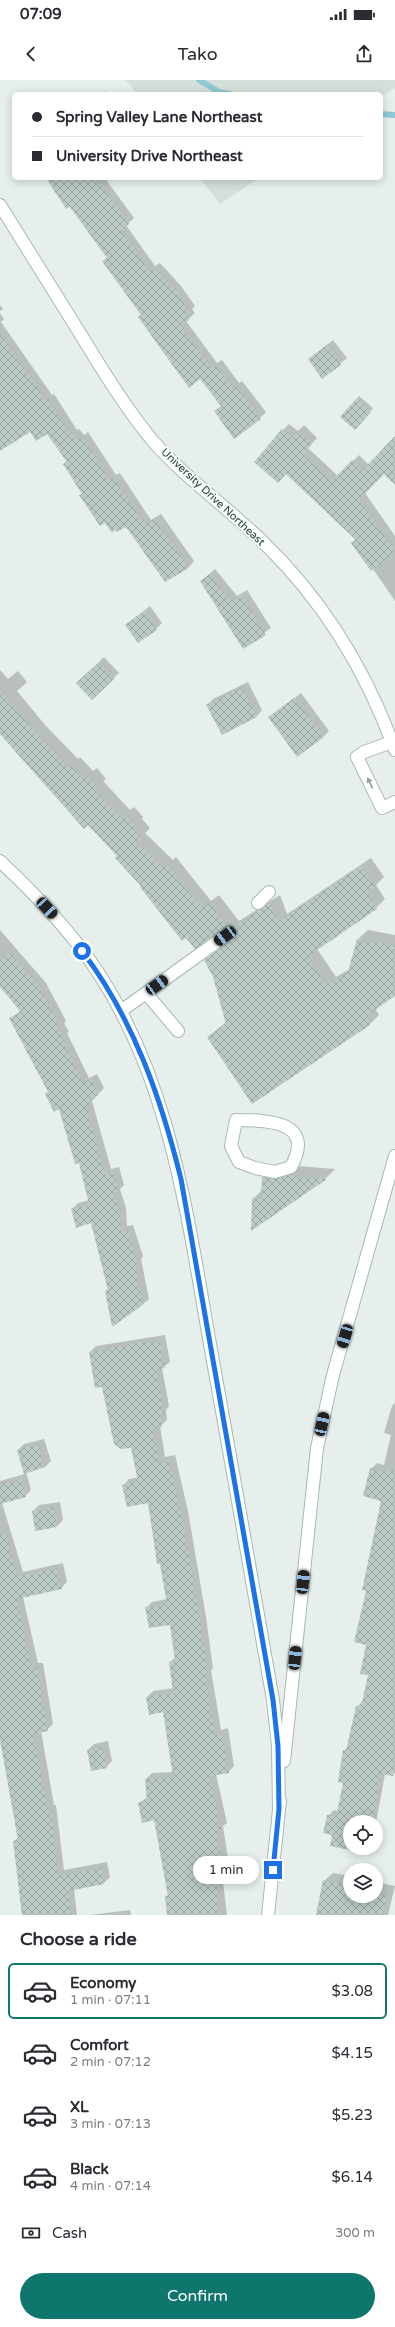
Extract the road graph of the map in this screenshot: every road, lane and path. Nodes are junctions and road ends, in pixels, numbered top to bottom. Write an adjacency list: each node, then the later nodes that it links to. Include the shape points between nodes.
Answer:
1 (0, 204): 2 (street, University Drive Northeast, via 133,417 169,458 262,541 305,585 324,610 356,661)
2 (394, 746): 3 (street, one-way to 2, via 382,808 357,757 364,752)
3 (395, 802)
4 (0, 861): 9 (street, via 45,905 74,940)
5 (269, 892): 6 (street)
6 (258, 903)
7 (225, 936): 8 (street)
8 (146, 992): 9 (street); 10 (street)
9 (121, 1011): 13 (street, via 143,1060 167,1125 187,1206 273,1700 278,1746)
10 (178, 1031)
11 (395, 1156): 13 (street, via 333,1375 317,1448)
12 (275, 1172): 12 (street, via 291,1167 299,1152 296,1137 285,1124 266,1120 236,1120 231,1146 239,1162)
13 (279, 1809): 14 (street)
14 (268, 1915)

